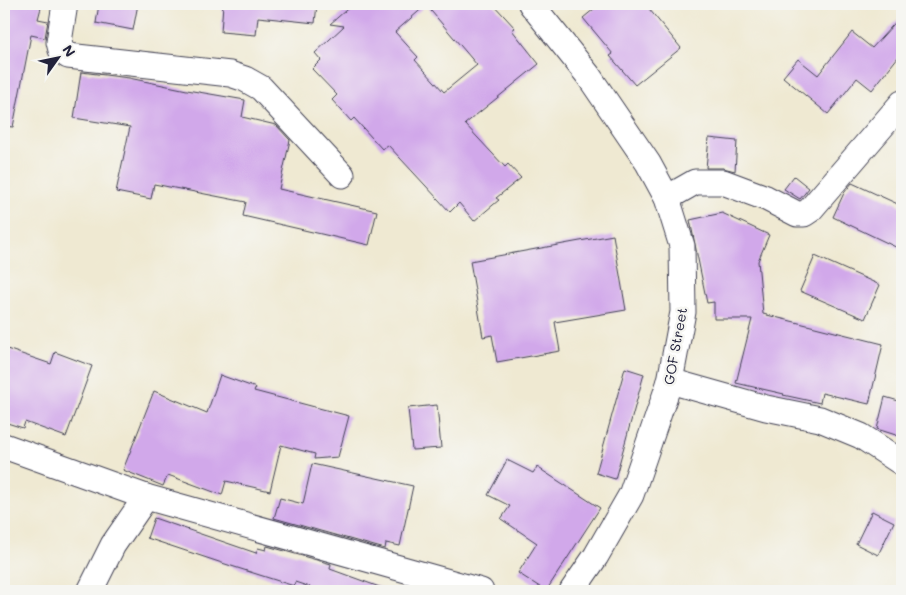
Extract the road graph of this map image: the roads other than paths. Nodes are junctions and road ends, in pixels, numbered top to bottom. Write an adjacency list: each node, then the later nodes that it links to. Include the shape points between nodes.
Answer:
1 (65, 4): 4 (street, via 59,42 61,50 68,56 230,74 245,79 261,88)
2 (531, 4): 5 (street, GOF Street, via 588,75 648,163)
3 (902, 104): 5 (street, via 804,214 797,214 723,182 695,182)
4 (342, 175)
5 (667, 198): 6 (street, GOF Street, via 682,246 683,312)
6 (670, 381): 8 (street, via 820,420 862,436); 12 (street, GOF Street, via 631,495)
7 (4, 446): 9 (street)
8 (902, 463)
9 (146, 497): 10 (street, via 113,545); 11 (street)
10 (90, 591)
11 (481, 591)
12 (572, 591)

